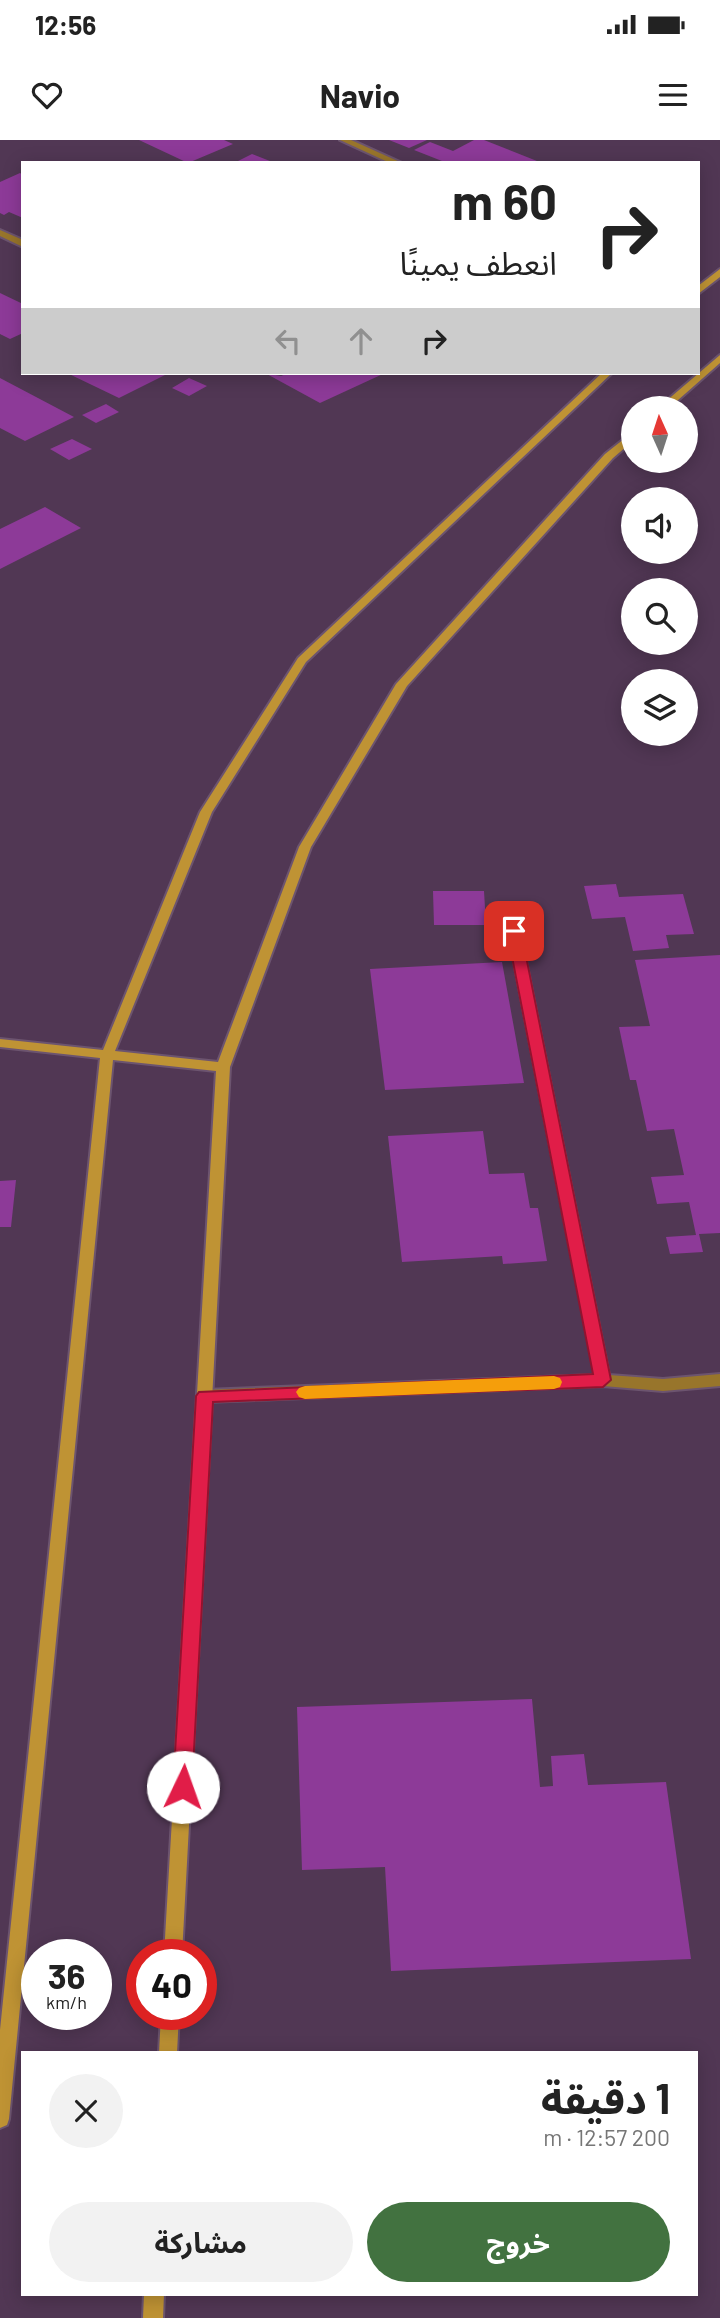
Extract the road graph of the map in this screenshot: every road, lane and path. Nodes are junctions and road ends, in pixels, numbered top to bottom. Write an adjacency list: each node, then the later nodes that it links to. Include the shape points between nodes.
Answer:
1 (344, 140): 2 (street)
2 (393, 161)
3 (0, 233): 4 (street)
4 (21, 243)
5 (720, 272): 6 (street)
6 (700, 289)
7 (720, 358): 9 (street)
8 (605, 375): 13 (street, via 302,660 206,812)
9 (677, 396)
10 (621, 445): 14 (street, via 402,684 305,847)
11 (514, 931): 15 (street)
12 (0, 1043): 13 (street)
13 (107, 1055): 14 (street); 21 (street)
14 (223, 1067): 17 (street)
15 (603, 1380): 16 (street, via 663,1385); 17 (street)
16 (720, 1380)
17 (205, 1396): 18 (street)
18 (174, 1939)
19 (169, 2030): 20 (street)
20 (168, 2051)
21 (0, 2119)
22 (154, 2296): 23 (street)
23 (153, 2318)

